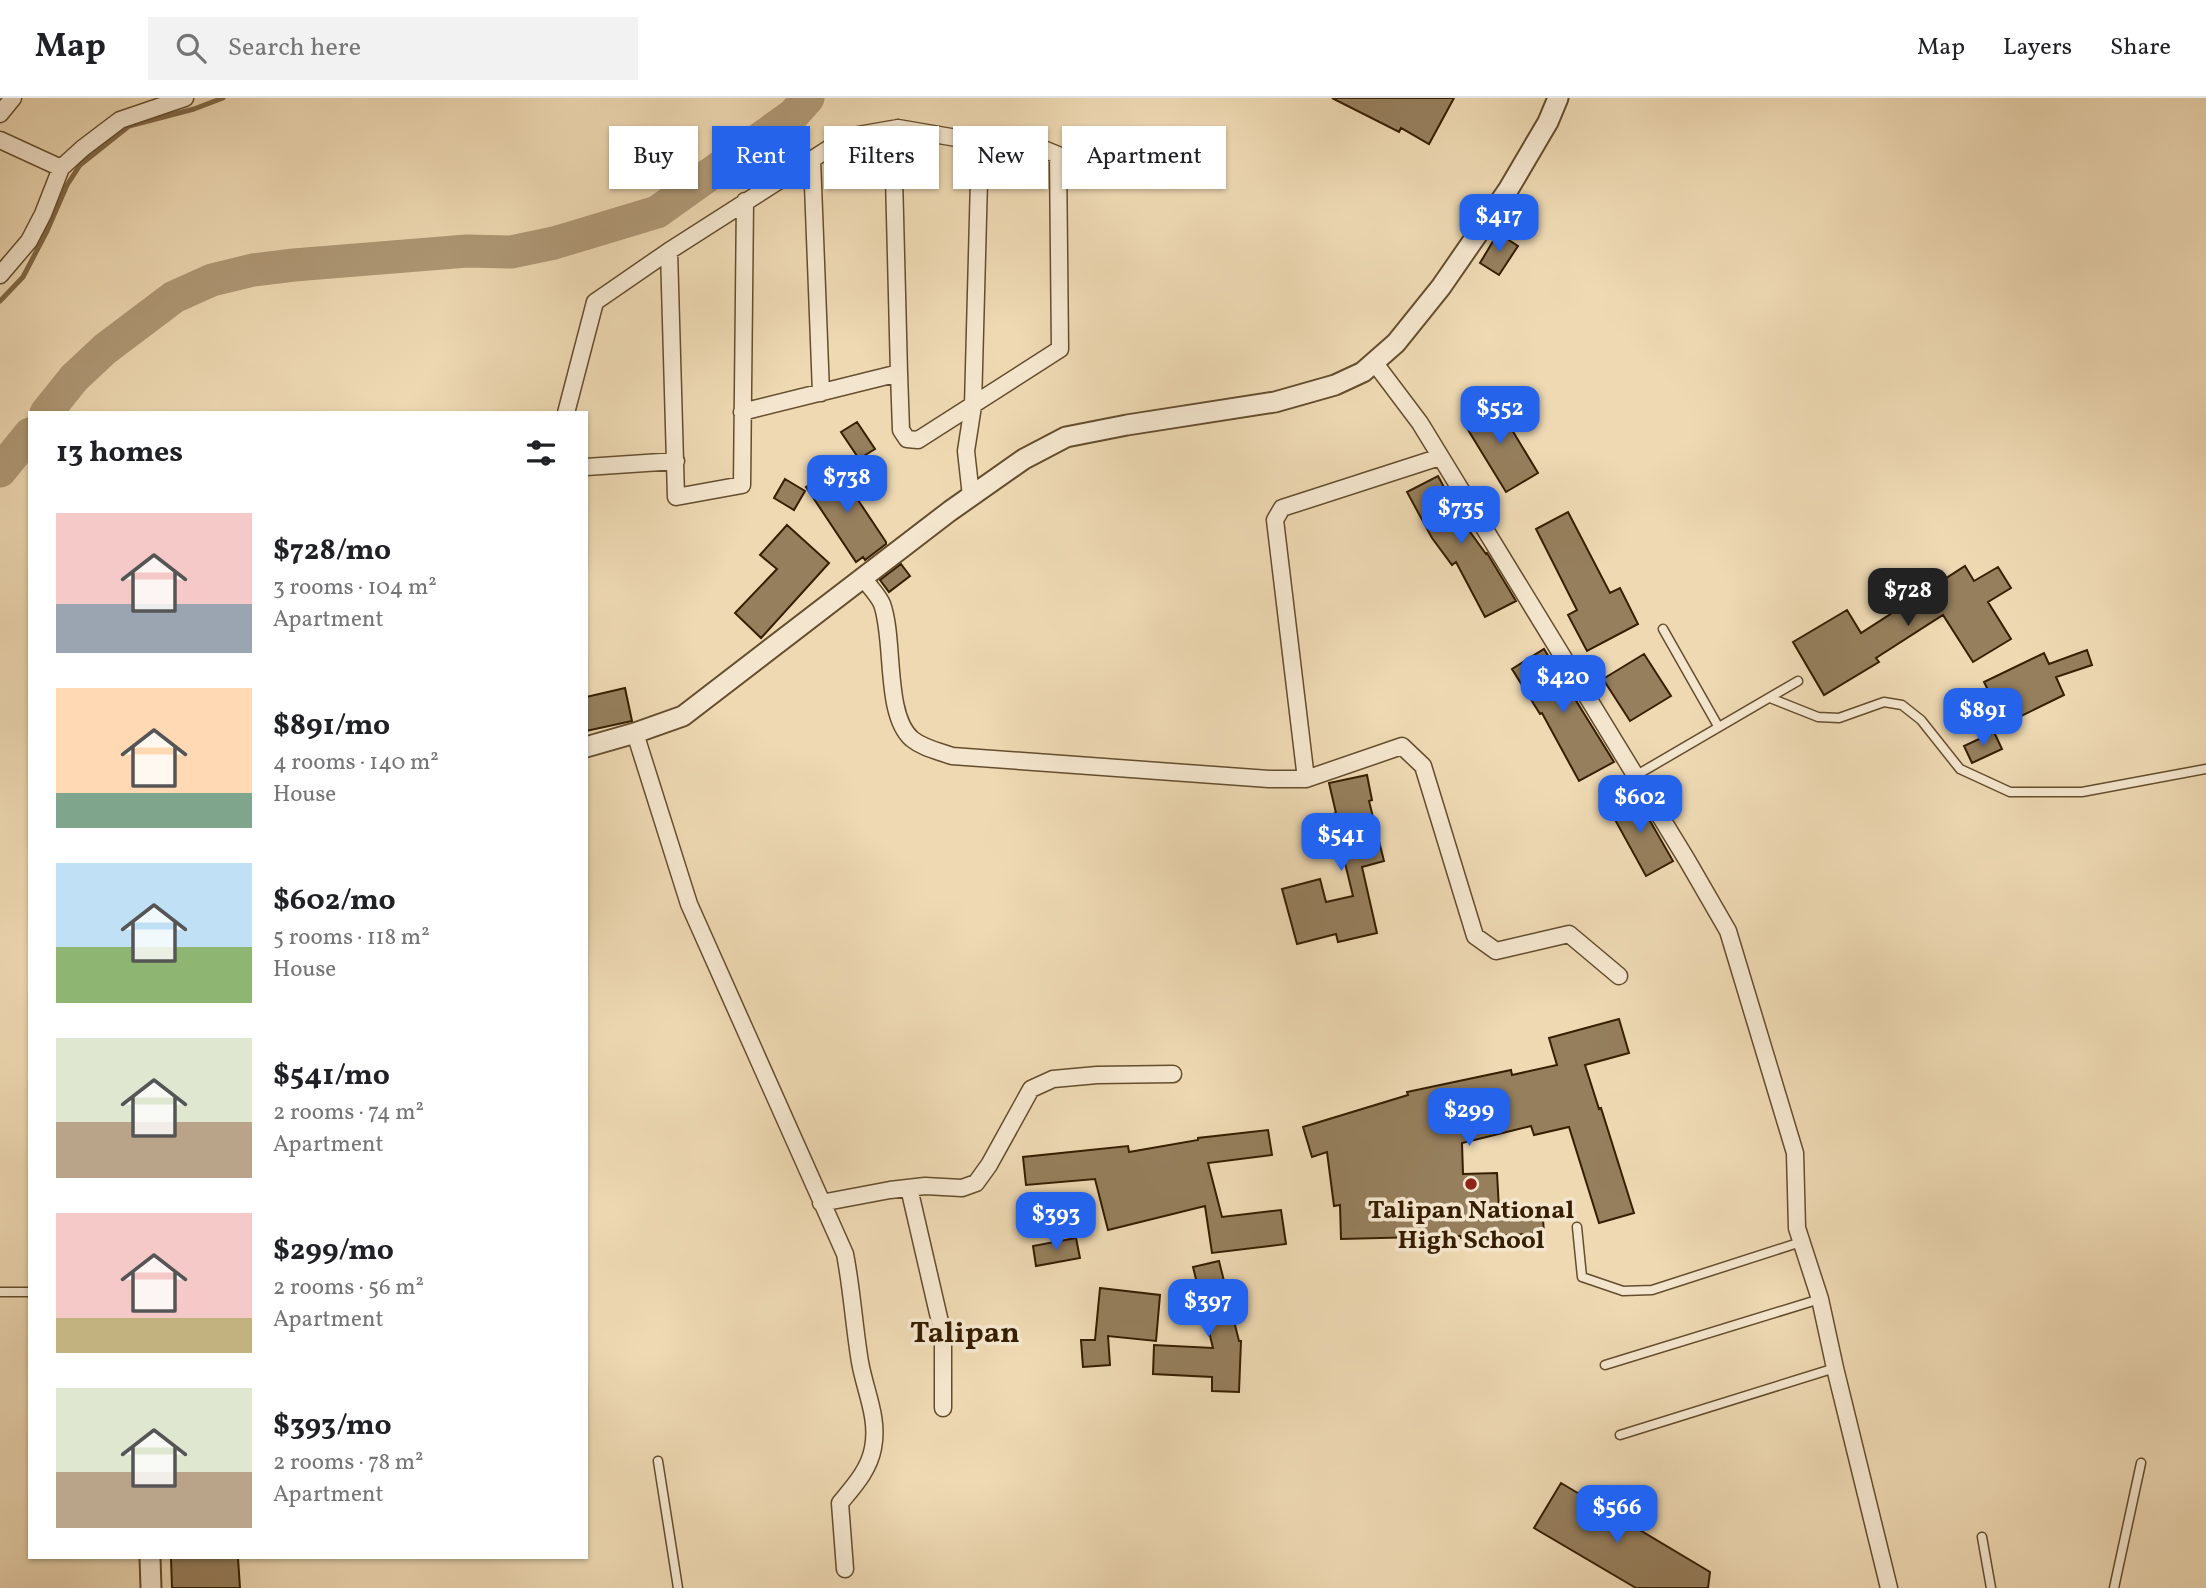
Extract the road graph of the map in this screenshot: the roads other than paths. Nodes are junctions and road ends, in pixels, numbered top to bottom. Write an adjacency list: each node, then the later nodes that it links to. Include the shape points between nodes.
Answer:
1 (13, 98): 4 (street)
2 (185, 98): 9 (street, via 120,120)
3 (1558, 98): 15 (street, via 1508,190 1441,287 1396,344)
4 (0, 114)
5 (0, 140): 9 (street)
6 (824, 151): 8 (street)
7 (1048, 151): 18 (street, via 1058,155 1060,349)
8 (812, 159): 12 (street); 17 (street)
9 (61, 168): 14 (street, via 29,241)
10 (894, 189): 16 (street)
11 (979, 189): 18 (street)
12 (745, 201): 13 (street); 20 (street)
13 (669, 251): 19 (street, via 595,302); 22 (street)
14 (0, 275)
15 (1374, 362): 21 (street); 24 (street, via 1335,385 1275,402 1066,437 1024,458)
16 (899, 373): 17 (street); 18 (street, via 901,430 907,439 918,440)
17 (821, 393): 20 (street)
18 (973, 406): 24 (street, via 966,450)
19 (567, 411)
20 (742, 412): 22 (street, via 741,485 676,497)
21 (1440, 457): 33 (street); 34 (street, via 1282,508 1275,520)
22 (676, 461): 23 (street)
23 (588, 467)
24 (971, 496): 25 (street)
25 (863, 578): 30 (street, via 683,716); 34 (street, via 881,601 887,622 900,722 911,738 925,747 951,756)
26 (1663, 629): 29 (lane)
27 (1798, 681): 28 (lane)
28 (1770, 698): 29 (lane); 32 (lane, via 1829,718 1884,702 1902,705 1921,720 1960,769 2010,792 2082,792)
29 (1718, 726): 33 (lane)
30 (635, 733): 31 (street); 38 (street, via 689,904)
31 (588, 746)
32 (2206, 769)
33 (1635, 776): 40 (street, via 1728,931 1795,1153)
34 (1306, 779): 35 (street, via 1402,746 1423,766 1475,936 1496,951 1569,934)
35 (1619, 976)
36 (1173, 1074): 37 (street, via 1054,1079 1031,1089 976,1183 962,1188)
37 (909, 1188): 38 (street); 46 (street, via 943,1335)
38 (821, 1203): 52 (street, via 845,1254 860,1362 874,1418 873,1447 866,1469 841,1503)
39 (1577, 1227): 40 (lane, via 1582,1277 1623,1291 1652,1290)
40 (1801, 1242): 43 (street)
41 (28, 1292): 42 (lane)
42 (0, 1293)
43 (1820, 1299): 44 (lane); 45 (street)
44 (1605, 1365)
45 (1835, 1368): 47 (lane); 55 (street)
46 (943, 1409)
47 (1620, 1435)
48 (657, 1461): 54 (lane)
49 (2141, 1463): 57 (lane)
50 (1982, 1537): 56 (lane)
51 (150, 1559): 53 (street)
52 (845, 1569)
53 (151, 1588)
54 (678, 1588)
55 (1889, 1588)
56 (1991, 1588)
57 (2114, 1588)

